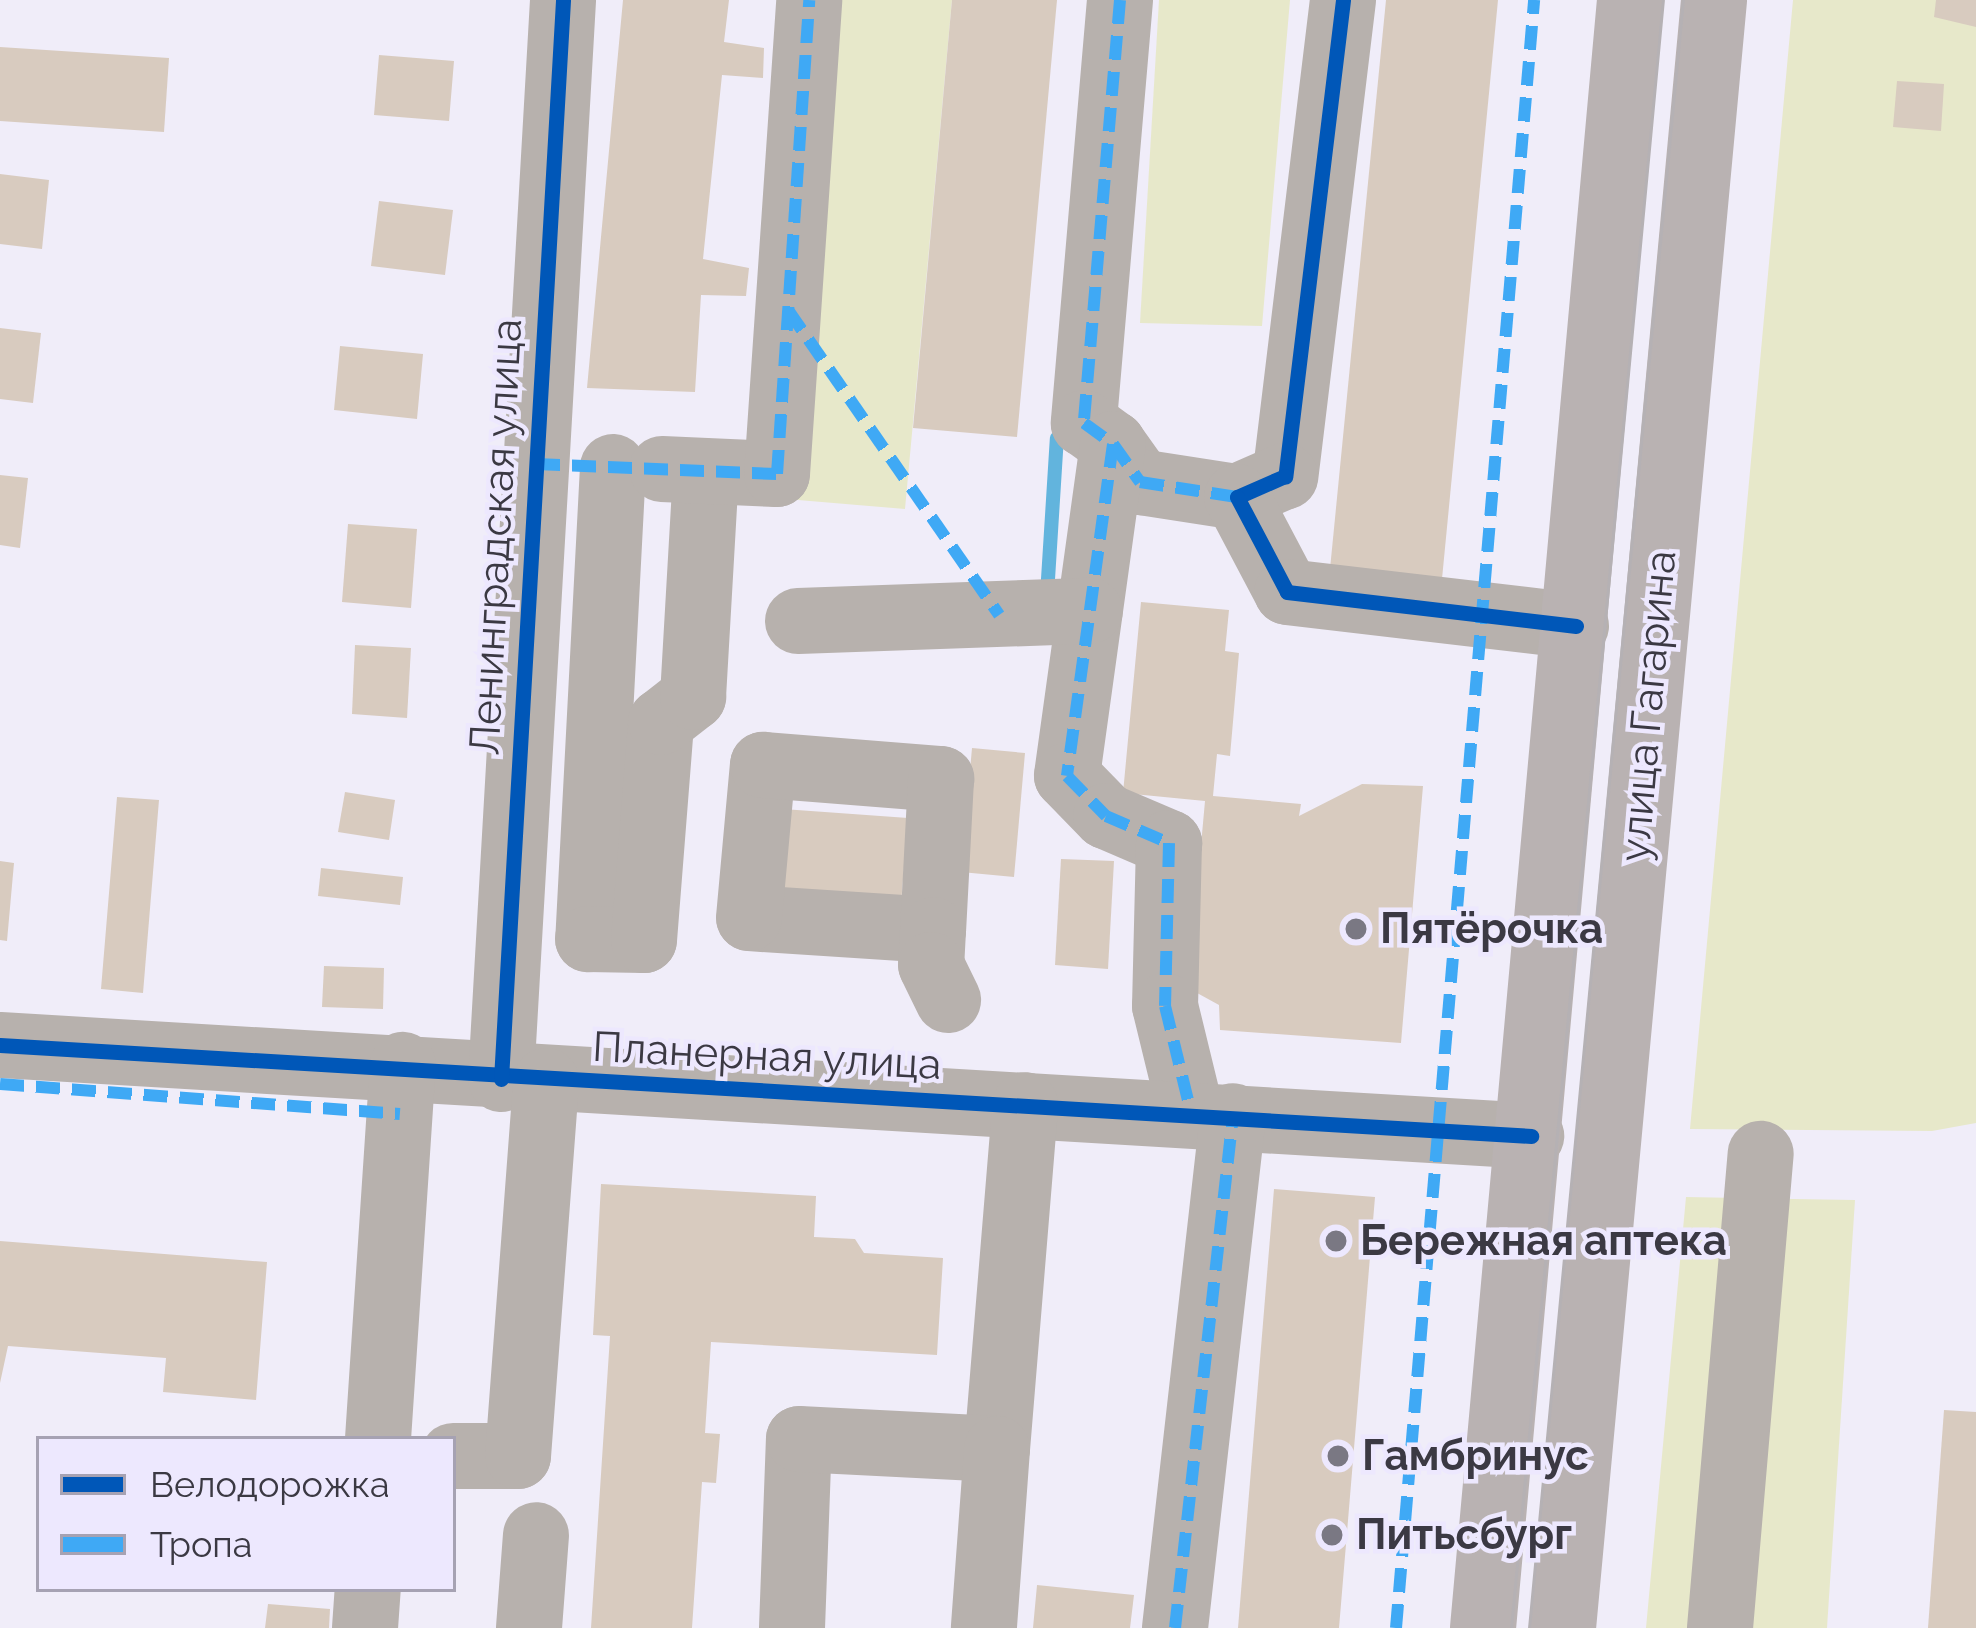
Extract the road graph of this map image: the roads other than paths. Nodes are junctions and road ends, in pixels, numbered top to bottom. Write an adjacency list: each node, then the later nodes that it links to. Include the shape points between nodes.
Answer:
1 (562, 0): 8 (street, Ленинградская улица)
2 (809, 0): 10 (street, via 777,475)
3 (1120, 0): 7 (street, via 1084,423)
4 (1343, 0): 11 (street, via 1285,476)
5 (1630, 0): 14 (main road, улица Гагарина)
6 (1714, 0): 23 (main road, улица Гагарина)
7 (1113, 443): 11 (street, via 1139,482); 12 (street)
8 (536, 464): 9 (street); 18 (street, Ленинградская улица)
9 (613, 467): 10 (street); 10 (street, via 588,939 644,940 661,722 693,698)
10 (706, 471)
11 (1237, 497): 14 (street, via 1287,592)
12 (1090, 611): 13 (street); 21 (street, via 1067,776 1106,816 1169,843 1166,1006)
13 (798, 620)
14 (1576, 626): 22 (main road, улица Гагарина)
15 (952, 909): 19 (street, via 964,986 948,1000)
16 (0, 1045): 17 (street, Планерная улица)
17 (403, 1064): 18 (street, Планерная улица); 25 (street)
18 (524, 1080): 19 (street, Планерная улица); 27 (street, Ленинградская улица, via 518,1456)
19 (945, 1101): 20 (street, Планерная улица)
20 (1025, 1105): 21 (street, Планерная улица); 26 (street)
21 (1212, 1115): 22 (street, Планерная улица); 34 (street)
22 (1531, 1136): 23 (main road); 35 (main road, улица Гагарина)
23 (1607, 1143): 36 (main road, улица Гагарина)
24 (1761, 1154): 37 (street)
25 (378, 1436)
26 (997, 1449): 32 (street, via 799,1439); 33 (street)
27 (456, 1456)
28 (536, 1535): 31 (street)
29 (368, 1592): 30 (street)
30 (365, 1628)
31 (529, 1628)
32 (792, 1628)
33 (984, 1628)
34 (1175, 1628)
35 (1484, 1628)
36 (1563, 1628)
37 (1720, 1628)

